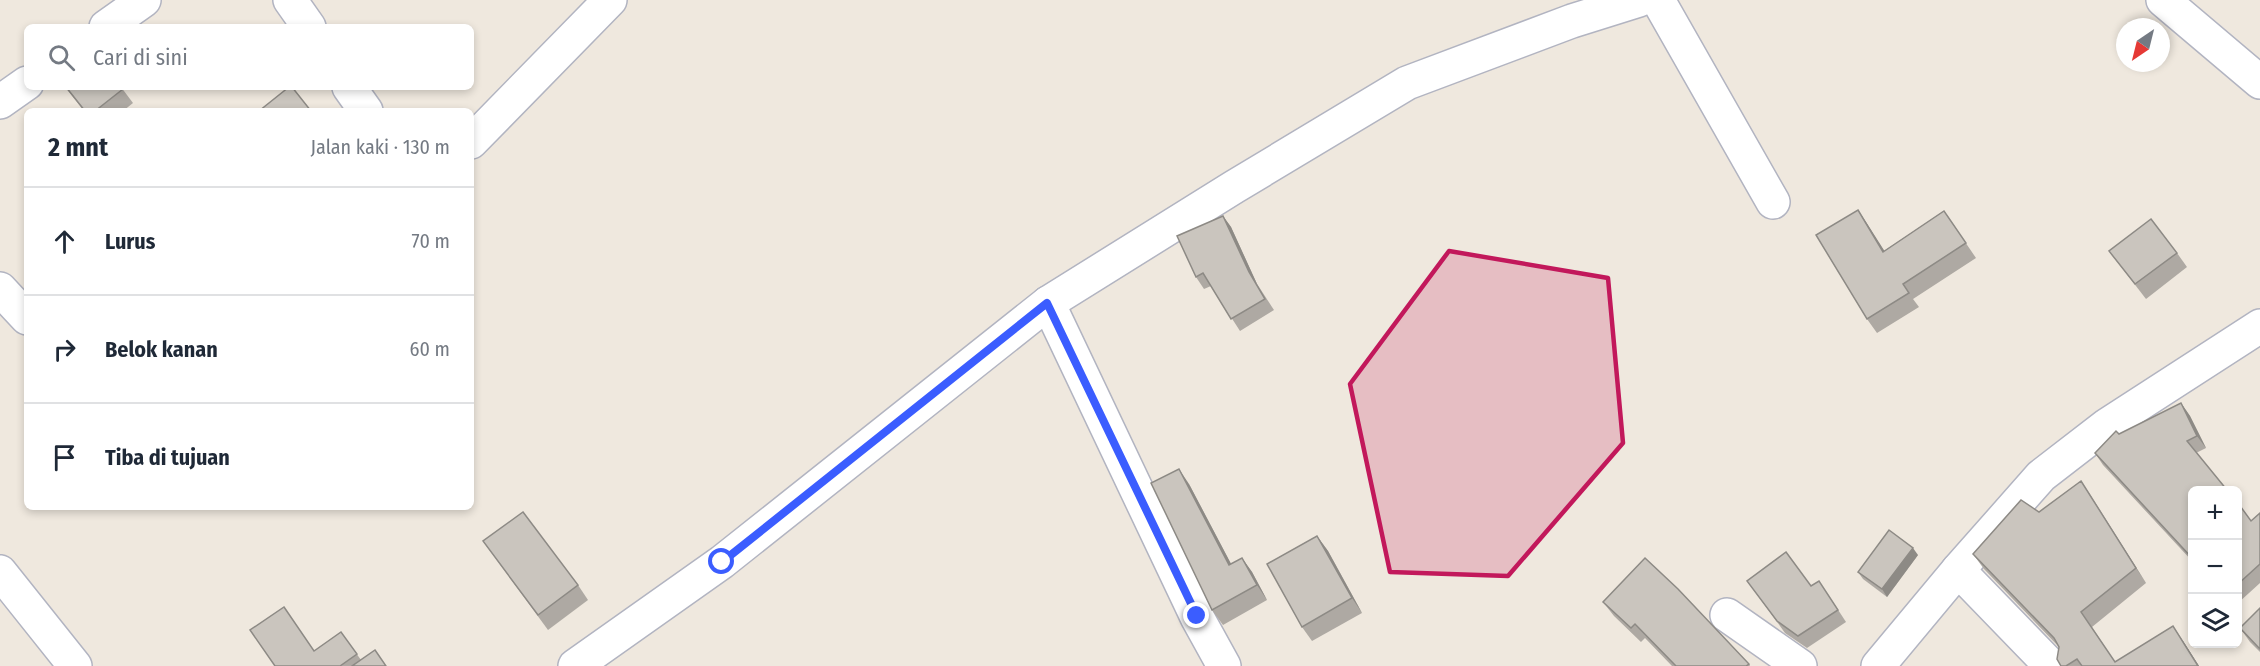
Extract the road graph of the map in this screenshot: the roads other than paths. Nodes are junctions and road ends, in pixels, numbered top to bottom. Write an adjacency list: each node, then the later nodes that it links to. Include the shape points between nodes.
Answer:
1 (144, 0): 7 (street)
2 (290, 0): 8 (street)
3 (610, 0): 14 (street)
4 (1639, 0): 17 (street, via 1407,83)
5 (1658, 0): 15 (street)
6 (2163, 0): 9 (street)
7 (110, 24)
8 (307, 24)
9 (2260, 82)
10 (24, 85): 12 (street)
11 (351, 90): 13 (street)
12 (0, 102)
13 (364, 108)
14 (474, 139)
15 (1773, 202)
16 (0, 289): 18 (street)
17 (1047, 303): 24 (street, via 722,562); 25 (street)
18 (24, 315)
19 (2260, 326): 20 (street, via 2107,425 2041,476)
20 (1958, 570): 27 (street); 28 (street)
21 (0, 572): 23 (street)
22 (1727, 615): 26 (street)
23 (75, 666)
24 (575, 666)
25 (1224, 666)
26 (1800, 666)
27 (1878, 666)
28 (2051, 666)

